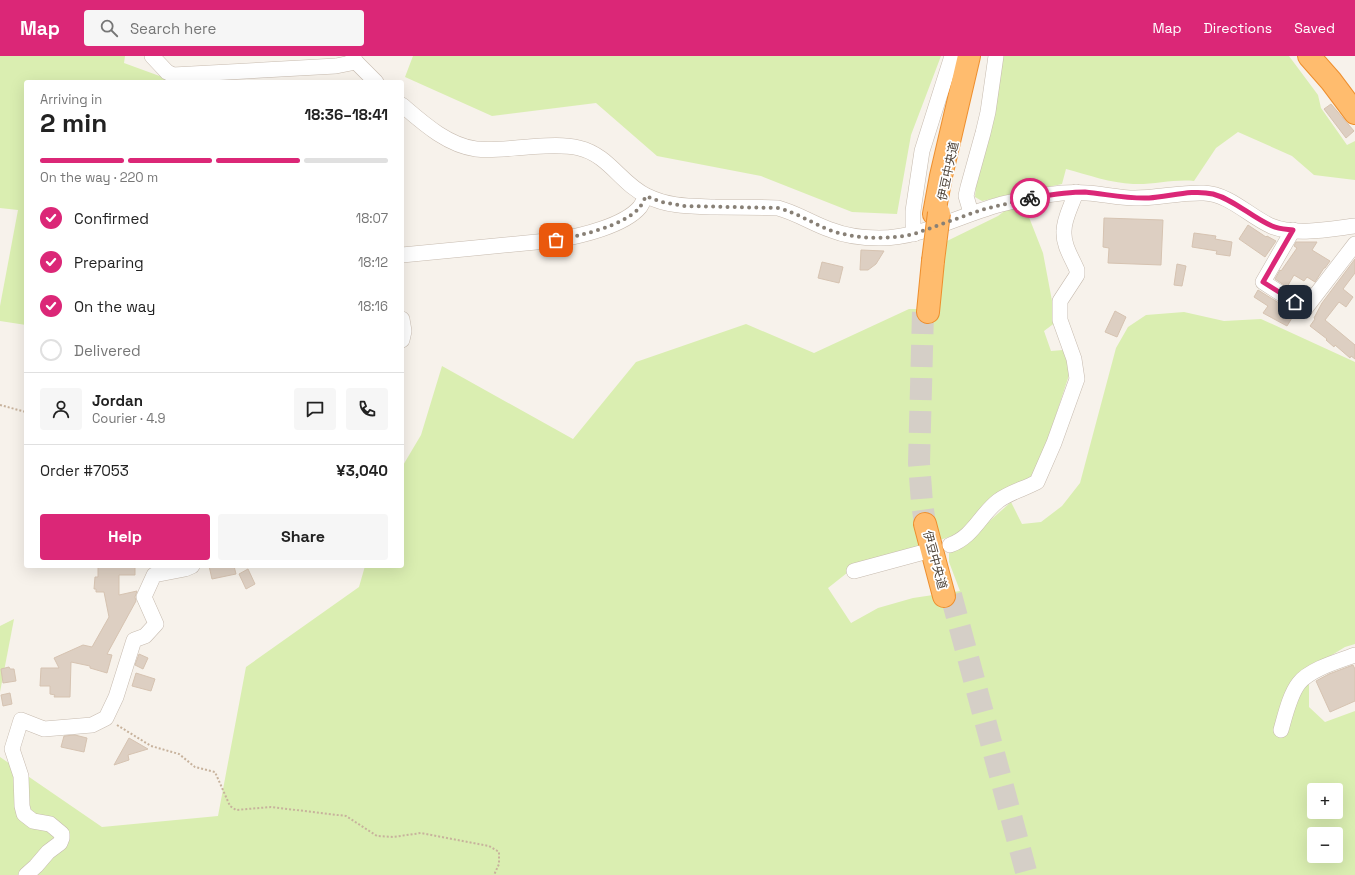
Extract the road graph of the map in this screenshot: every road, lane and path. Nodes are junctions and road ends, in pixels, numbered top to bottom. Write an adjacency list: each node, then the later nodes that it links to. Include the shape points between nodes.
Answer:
1 (152, 56): 9 (street, via 173,75 336,66)
2 (952, 56): 20 (street, via 922,151 914,211)
3 (956, 56): 16 (highway, via 935,177)
4 (969, 56): 16 (highway, 伊豆中央道)
5 (974, 56): 13 (highway, 伊豆中央道)
6 (980, 56): 13 (highway)
7 (996, 56): 17 (street, via 988,112 966,196)
8 (1309, 56): 12 (highway)
9 (355, 59): 10 (street)
10 (374, 80)
11 (404, 106): 15 (street, via 426,126 463,146 489,149 560,145 591,152)
12 (1355, 113)
13 (957, 129): 16 (highway, 伊豆中央道)
14 (1076, 192): 17 (street, via 1026,198); 19 (street, via 1132,198 1212,194 1233,203 1271,226); 27 (street, via 1066,221 1064,239 1077,275 1060,301 1060,320 1074,359 1077,379 1037,482 998,501 968,535)
15 (646, 196): 20 (street, via 684,206 789,210 832,231 848,235 878,238); 22 (street, via 628,217 575,237)
16 (936, 210): 23 (highway, 伊豆中央道, bridge)
17 (971, 213): 20 (street)
18 (1355, 226): 19 (street)
19 (1293, 230): 21 (street, via 1263,282 1305,309)
20 (914, 234)
21 (1355, 244)
22 (404, 255)
23 (926, 312)
24 (0, 405): 25 (path)
25 (24, 411)
26 (928, 524): 31 (highway, 伊豆中央道)
27 (950, 545)
28 (928, 551): 30 (street)
29 (187, 568): 33 (street, via 154,575 144,597 156,624 145,636 134,640 116,697)
30 (854, 571)
31 (948, 596)
32 (1355, 655): 34 (street, via 1327,666 1298,683)
33 (106, 718): 35 (street, via 92,725 44,729 20,720 12,749 21,776 24,814 33,821 50,824 62,834 60,842); 36 (path, via 151,746 179,754 195,767 215,772 230,806 236,810 271,807 346,816 377,836 393,837 421,833 489,846 499,852 499,864)
34 (1281, 730)
35 (26, 875)
36 (494, 875)

